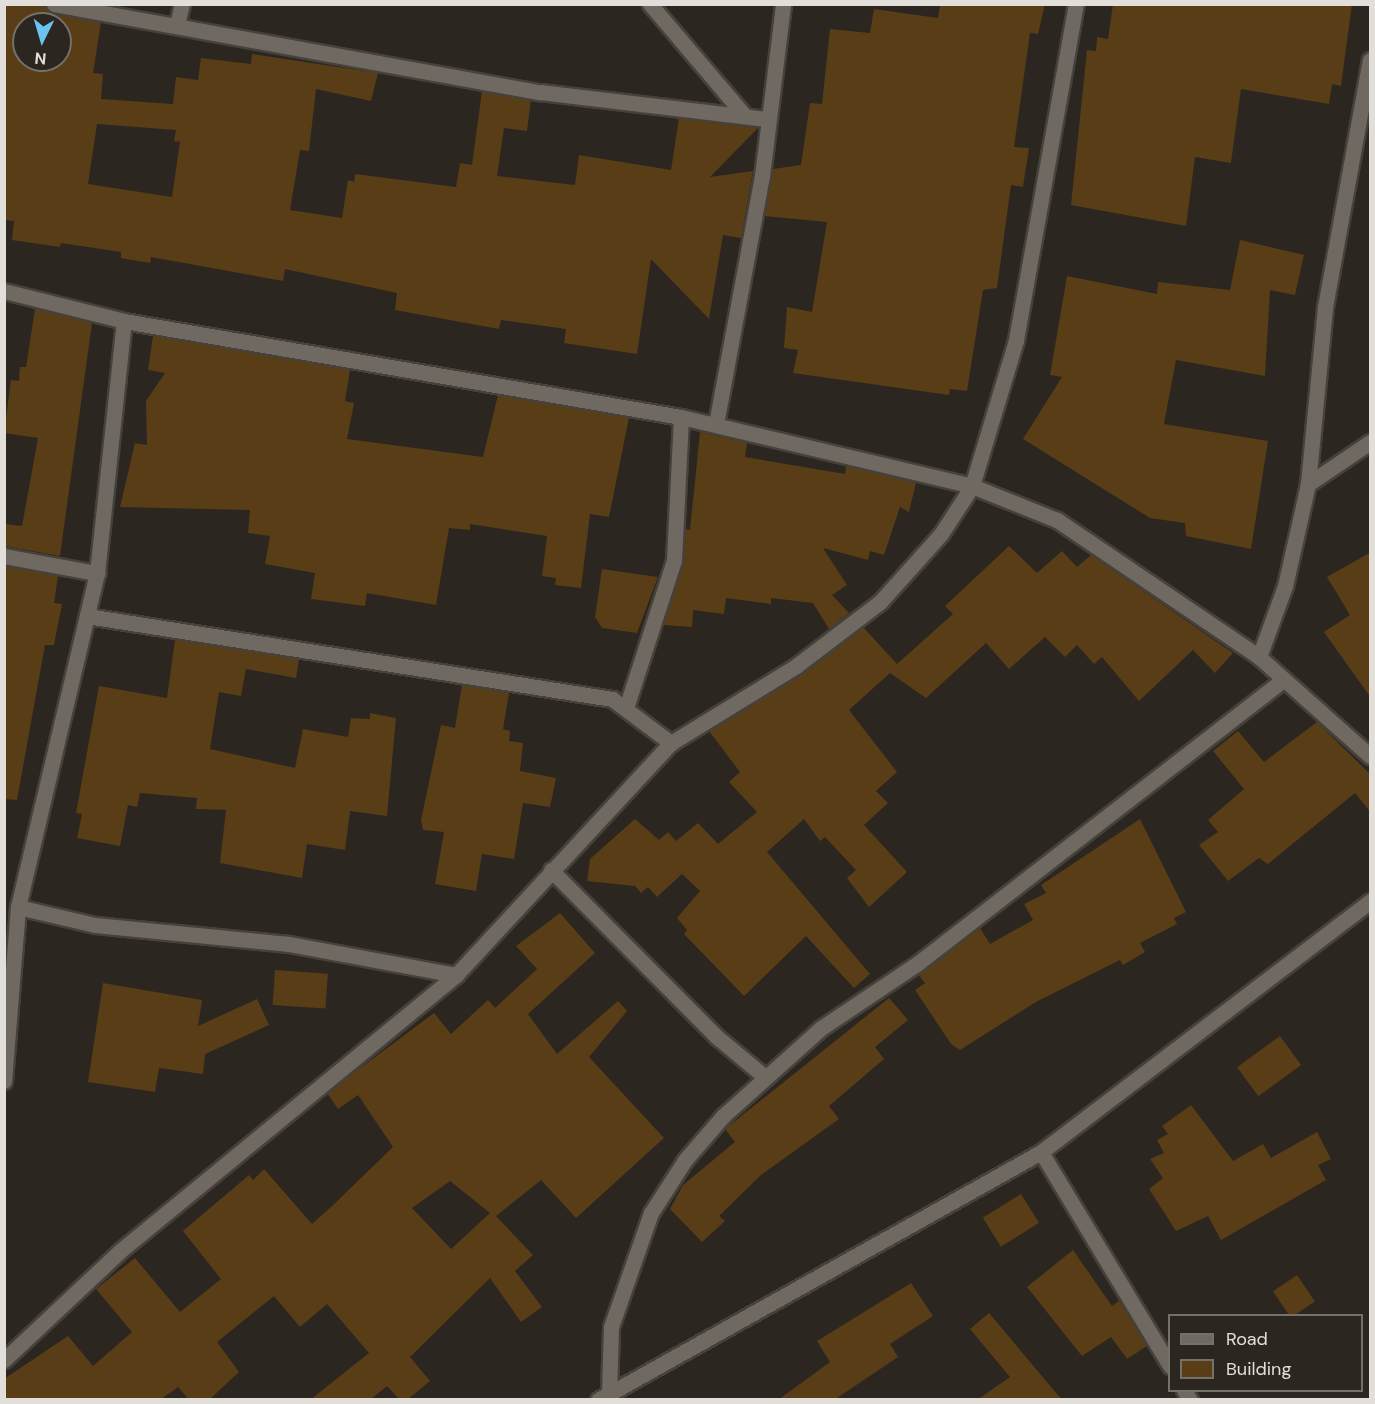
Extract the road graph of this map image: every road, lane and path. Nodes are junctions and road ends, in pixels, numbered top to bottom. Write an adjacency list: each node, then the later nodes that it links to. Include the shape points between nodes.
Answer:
1 (54, 4): 6 (street)
2 (182, 4): 6 (street)
3 (650, 4): 8 (street)
4 (783, 4): 9 (street)
5 (1076, 4): 16 (street, via 1016,340)
6 (177, 24): 8 (street, via 540,92)
7 (1371, 60): 15 (street, via 1325,307)
8 (745, 116): 9 (street)
9 (766, 119): 13 (street, via 751,248)
10 (4, 291): 11 (street)
11 (124, 321): 12 (street); 18 (street)
12 (681, 417): 13 (street); 22 (street, via 674,560)
13 (716, 424): 16 (street)
14 (1371, 442): 15 (street)
15 (1308, 484): 20 (street, via 1285,586)
16 (972, 486): 20 (street, via 1057,520); 23 (street, via 941,534 880,602 813,654)
17 (4, 556): 18 (street)
18 (96, 573): 19 (street)
19 (87, 616): 22 (street); 27 (street)
20 (1259, 657): 21 (street)
21 (1282, 681): 24 (street); 29 (street, via 918,963 820,1028)
22 (627, 705): 23 (street)
23 (671, 743): 25 (street)
24 (1371, 756)
25 (551, 870): 28 (street); 29 (street, via 717,1037)
26 (1371, 901): 31 (street)
27 (18, 907): 28 (street, via 95,925 289,944); 30 (street)
28 (456, 975): 32 (street, via 120,1251)
29 (765, 1077): 34 (street, via 685,1160 651,1213 611,1327)
30 (4, 1081)
31 (1041, 1152): 33 (street); 34 (street)
32 (4, 1360)
33 (1168, 1363)
34 (603, 1396)

